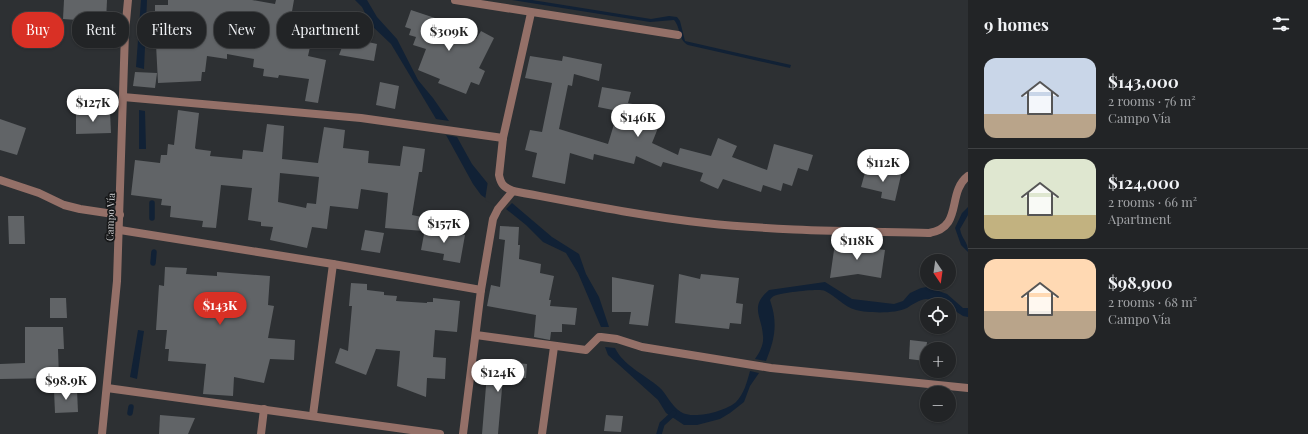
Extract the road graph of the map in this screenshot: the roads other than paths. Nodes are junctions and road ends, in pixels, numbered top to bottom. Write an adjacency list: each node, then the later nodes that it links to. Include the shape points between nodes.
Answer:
1 (128, 0): 5 (street, Campo Vía)
2 (455, 0): 3 (street)
3 (531, 13): 4 (street); 6 (street)
4 (678, 35)
5 (123, 97): 6 (street, via 361,118); 10 (street, Campo Vía)
6 (503, 138): 9 (street, via 499,175 504,187)
7 (968, 176): 9 (street, via 958,189 950,221 945,228 929,233 793,229 705,223)
8 (0, 180): 10 (street, via 80,209)
9 (512, 193): 13 (street, via 493,219)
10 (120, 215): 11 (street, Campo Vía)
11 (120, 230): 12 (street); 16 (street, Campo Vía)
12 (333, 264): 13 (street); 19 (street)
13 (480, 290): 14 (street)
14 (476, 335): 15 (street); 23 (street)
15 (554, 346): 17 (street, via 586,350 601,337 617,339 642,348 771,368); 24 (street)
16 (107, 388): 18 (street); 20 (street, Campo Vía)
17 (968, 388)
18 (264, 409): 19 (street); 21 (street)
19 (313, 415): 22 (street)
20 (102, 434)
21 (261, 434)
22 (440, 434)
23 (463, 434)
24 (542, 434)

